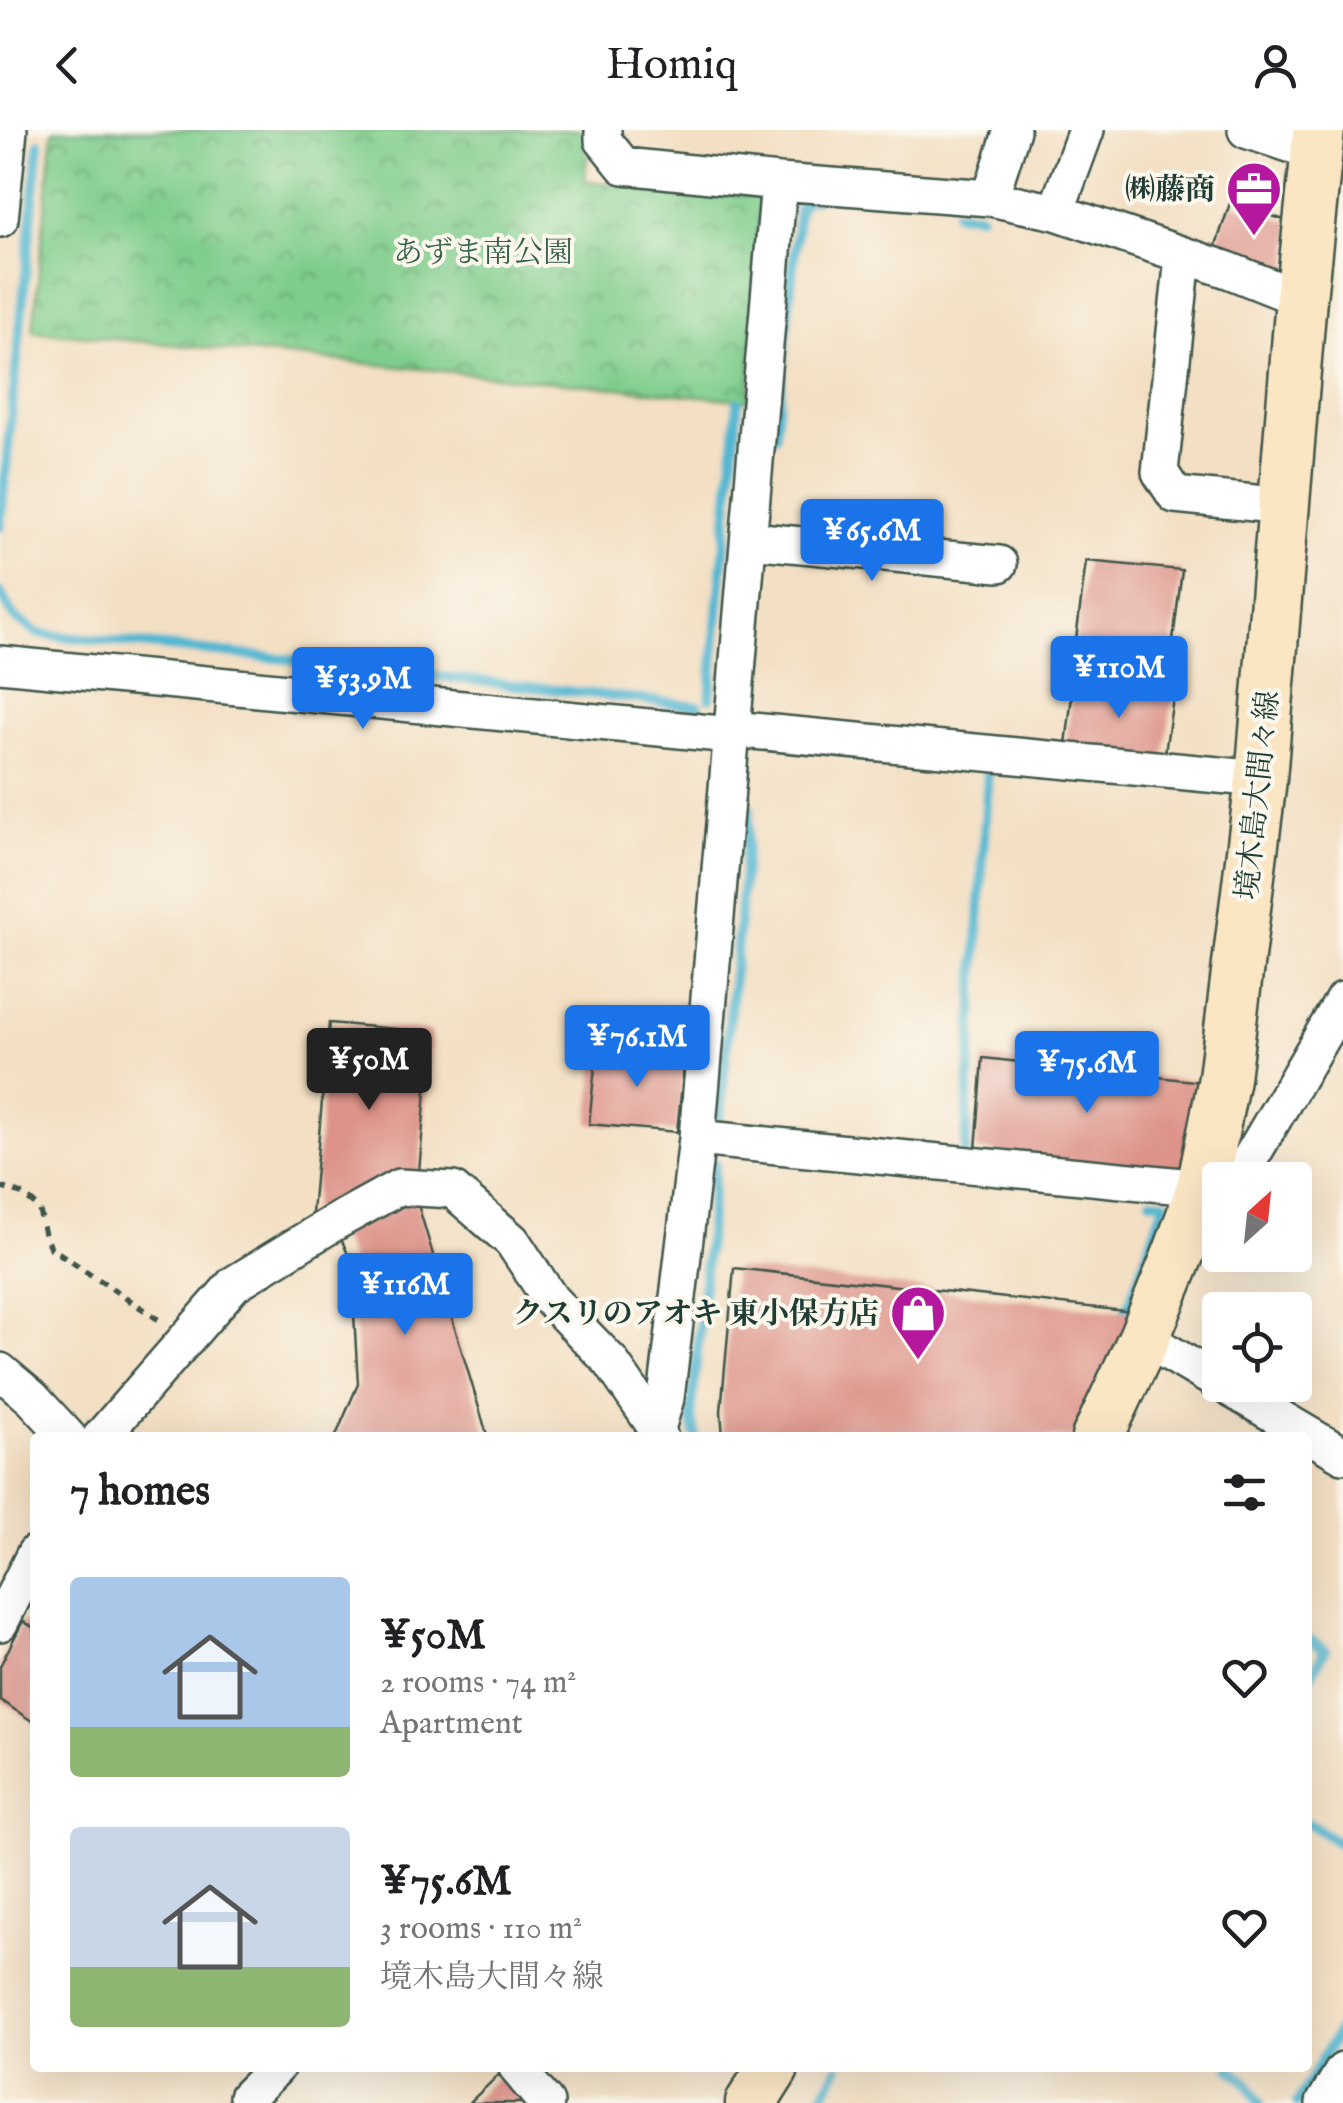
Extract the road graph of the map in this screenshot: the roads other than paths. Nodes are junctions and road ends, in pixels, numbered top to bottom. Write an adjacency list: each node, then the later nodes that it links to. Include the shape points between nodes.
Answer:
1 (10, 130): 10 (street)
2 (604, 130): 7 (street, via 602,140 624,166)
3 (1012, 130): 8 (street)
4 (1086, 130): 9 (street)
5 (1246, 130): 6 (street)
6 (1318, 142): 12 (main road, 境木島大間々線)
7 (780, 182): 8 (street); 14 (street)
8 (990, 198): 9 (street)
9 (1056, 212): 11 (street)
10 (0, 219)
11 (1183, 257): 12 (street); 13 (street, via 1160,472 1175,494)
12 (1301, 299): 13 (main road, 境木島大間々線)
13 (1284, 506): 18 (main road, 境木島大間々線)
14 (750, 540): 15 (street); 17 (street)
15 (999, 564)
16 (0, 664): 17 (street)
17 (732, 732): 18 (street); 20 (street)
18 (1261, 780): 21 (main road, 境木島大間々線)
19 (1343, 1000): 22 (street)
20 (696, 1138): 23 (street); 32 (street)
21 (1219, 1162)
22 (1246, 1162)
23 (1202, 1185)
24 (1202, 1213): 25 (main road, 境木島大間々線)
25 (1144, 1338): 27 (street); 33 (main road, 境木島大間々線)
26 (0, 1371): 29 (street)
27 (1202, 1372)
28 (1253, 1402): 34 (street)
29 (63, 1432)
30 (105, 1432): 31 (street, via 234,1284 399,1187 453,1190 512,1241 551,1300 611,1362)
31 (657, 1432)
32 (658, 1432)
33 (1099, 1432)
34 (1304, 1432)
35 (1312, 1437): 36 (street)
36 (1343, 1455)
37 (30, 1563): 38 (street)
38 (0, 1623)
39 (1343, 2071): 46 (street)
40 (272, 2072): 43 (street)
41 (524, 2072): 44 (street)
42 (770, 2072): 45 (main road)
43 (247, 2096)
44 (546, 2103)
45 (751, 2103)
46 (1324, 2103)

